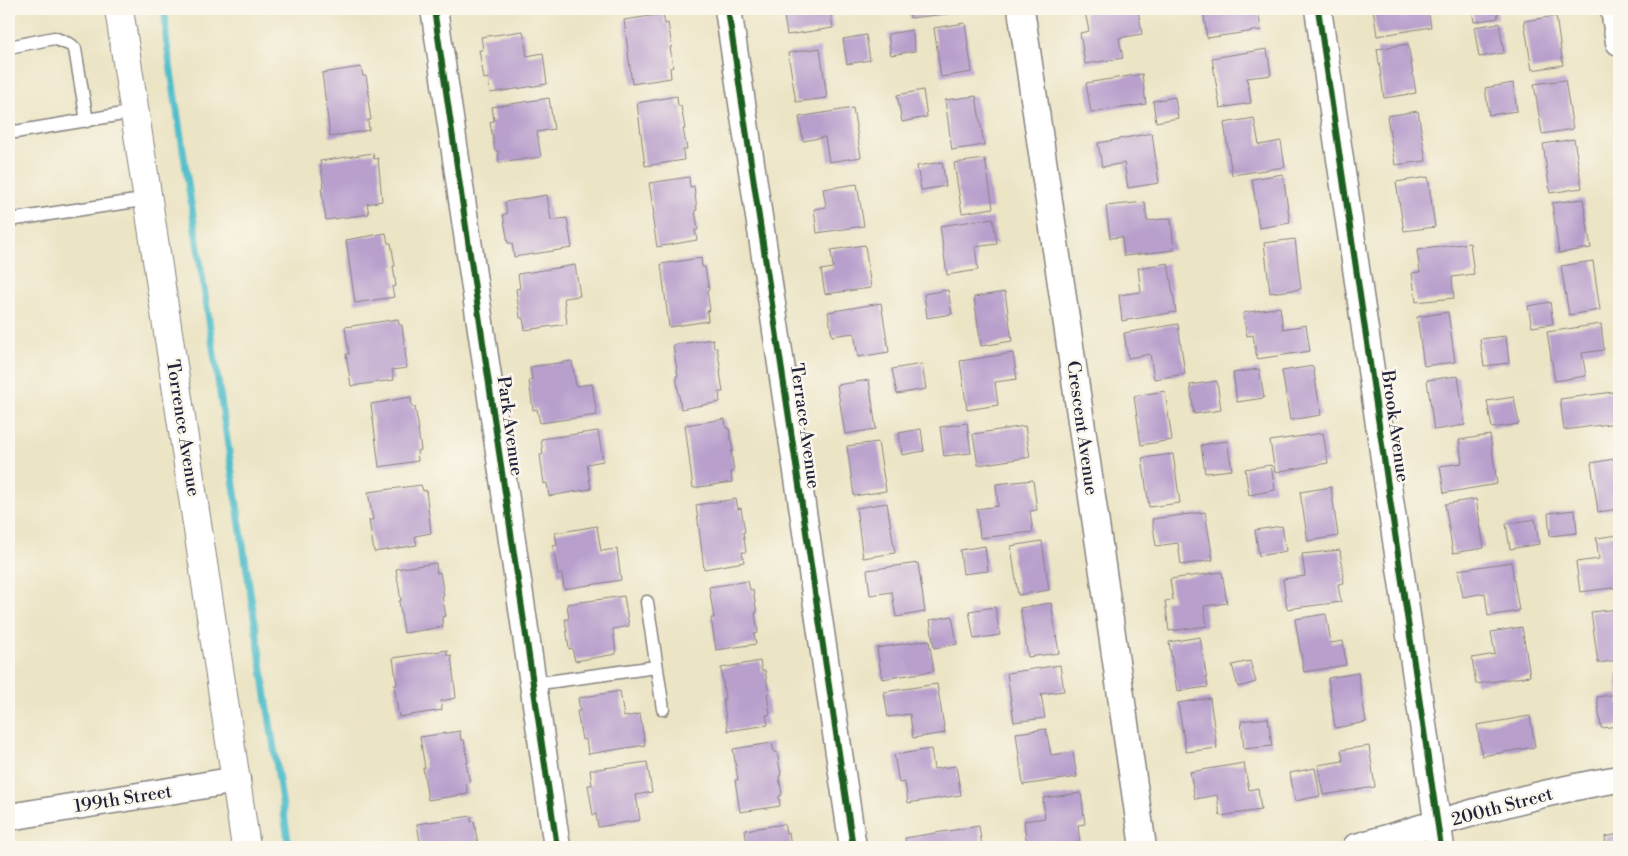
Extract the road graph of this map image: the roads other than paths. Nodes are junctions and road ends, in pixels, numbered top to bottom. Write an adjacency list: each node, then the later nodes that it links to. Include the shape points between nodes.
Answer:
1 (119, 9): 9 (main road, Torrence Avenue)
2 (434, 9): 16 (street, Park Avenue)
3 (728, 9): 24 (street, Terrace Avenue)
4 (1022, 9): 25 (street, Crescent Avenue)
5 (1318, 9): 21 (street, Brook Avenue)
6 (1614, 9): 7 (street)
7 (1619, 42)
8 (9, 47): 10 (lane, via 54,38 71,45 75,49)
9 (135, 112): 10 (lane); 12 (main road, Torrence Avenue)
10 (88, 121): 11 (lane, via 15,132)
11 (9, 128)
12 (148, 199): 13 (lane); 19 (main road, Torrence Avenue)
13 (9, 220)
14 (647, 602): 15 (lane)
15 (656, 667): 16 (lane); 17 (lane)
16 (533, 684): 23 (street, Park Avenue)
17 (663, 709)
18 (1619, 779): 21 (street, 200th Street, via 1476,812)
19 (236, 780): 20 (street, 199th Street); 22 (main road, Torrence Avenue)
20 (9, 818)
21 (1440, 835): 26 (street, 200th Street)
22 (246, 847)
23 (557, 847)
24 (852, 847)
25 (1144, 847)
26 (1356, 847)

